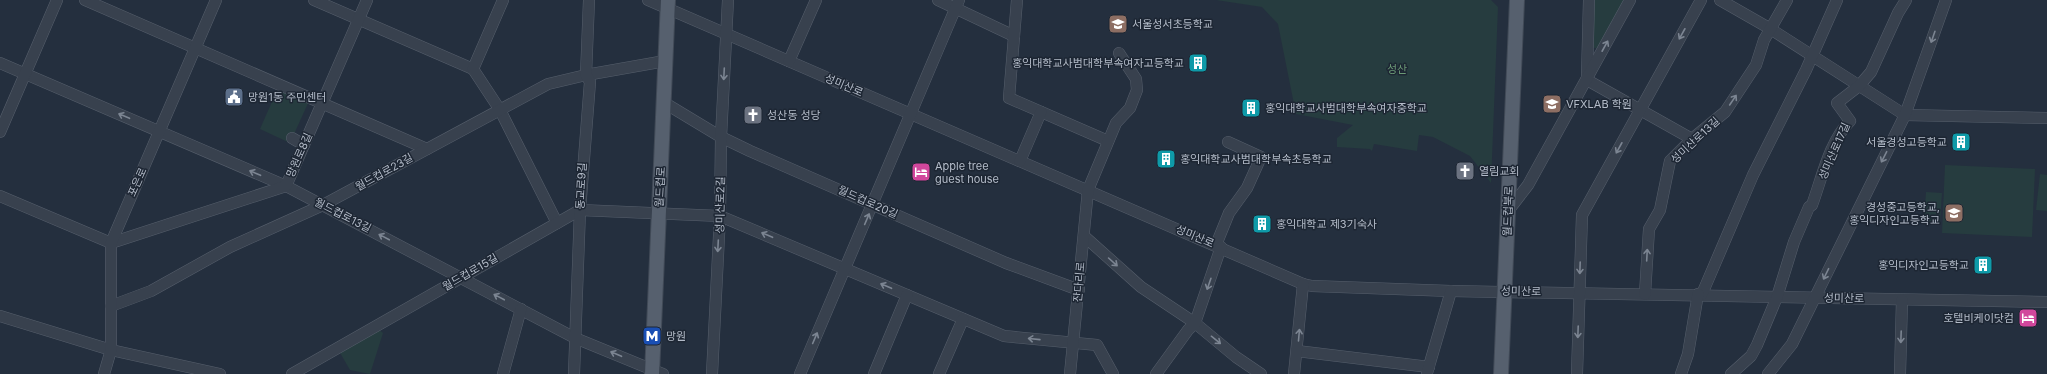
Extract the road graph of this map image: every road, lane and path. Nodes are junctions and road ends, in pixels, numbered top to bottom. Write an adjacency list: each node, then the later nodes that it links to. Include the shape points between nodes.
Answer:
1 (57, 0): 35 (street)
2 (85, 0): 28 (street)
3 (216, 0): 28 (street, 포은로)
4 (314, 0): 24 (street)
5 (367, 0): 24 (street, 망원로8길)
6 (503, 0): 34 (street)
7 (589, 0): 36 (street, 동교로9길)
8 (648, 0): 22 (street, 성미산로)
9 (728, 0): 26 (street, 성미산로2길)
10 (816, 0): 32 (street)
11 (938, 0): 23 (street)
12 (1017, 0): 27 (street)
13 (1517, 0): 63 (main road, 월드컵북로)
14 (1590, 0): 37 (street)
15 (1630, 0): 37 (street, one-way to 15)
16 (1701, 0): 42 (street, one-way to 42)
17 (1720, 0): 25 (street)
18 (1787, 0): 25 (street, 성미산로13길)
19 (1837, 0): 30 (street)
20 (1906, 0): 38 (street, 성미산로17길, via 1871,72)
21 (1946, 0): 45 (street, one-way to 45)
22 (668, 4): 26 (street, 성미산로); 31 (main road, 월드컵로)
23 (957, 4): 27 (street); 44 (street)
24 (359, 19): 34 (street); 39 (street, 망원로8길)
25 (1770, 28): 30 (street); 51 (street, 성미산로13길, one-way to 25, via 1727,109 1756,66)
26 (726, 35): 32 (street, 성미산로); 49 (street, 성미산로2길, one-way to 49)
27 (1014, 36): 43 (street, via 1009,98)
28 (196, 47): 39 (street); 47 (street, 포은로)
29 (1119, 54): 52 (street, 잔다리로, via 1136,79 1137,90 1130,108 1116,123)
30 (1812, 56): 38 (street); 78 (street, via 1752,174)
31 (665, 61): 36 (street, 월드컵로23길); 40 (main road, 월드컵로)
32 (789, 61): 44 (street, 성미산로)
33 (0, 63): 35 (street, 월드컵로13길)
34 (473, 68): 41 (street)
35 (26, 73): 47 (street, 월드컵로13길, one-way to 35); 48 (street)
36 (586, 75): 41 (street, 월드컵로23길, via 548,84); 62 (street, 동교로9길, via 590,82)
37 (1587, 80): 42 (street); 63 (street, via 1528,185)
38 (1859, 86): 45 (street); 80 (street, 성미산로17길, via 1837,103 1850,121 1841,131 1812,205 1794,242)
39 (322, 102): 54 (street, 망원로8길); 55 (street)
40 (663, 102): 49 (street, 월드컵로20길); 64 (main road, 월드컵로)
41 (500, 110): 55 (street, 월드컵로23길); 66 (street)
42 (1640, 110): 51 (street); 76 (street, one-way to 76, via 1582,215)
43 (1041, 112): 52 (street); 56 (street)
44 (911, 113): 56 (street, 성미산로); 60 (street)
45 (1905, 115): 46 (street); 81 (street, one-way to 81)
46 (2047, 118)
47 (159, 131): 57 (street, 월드컵로13길, one-way to 47); 68 (street, 포은로)
48 (0, 132)
49 (721, 137): 60 (street, 월드컵로20길); 65 (street, 성미산로2길)
50 (292, 138): 54 (street)
51 (1692, 139): 77 (street, 성미산로13길, one-way to 51, via 1648,229 1660,210 1670,161)
52 (1108, 141): 58 (street, 잔다리로)
53 (1228, 142): 69 (street, via 1261,157 1247,188 1229,213)
54 (304, 145): 57 (street, 망원로8길)
55 (426, 149): 61 (street, 월드컵로23길)
56 (1020, 161): 58 (street, 성미산로)
57 (286, 186): 61 (street, 월드컵로13길); 68 (street, 망원로8길)
58 (1088, 190): 67 (street, 잔다리로); 69 (street, 성미산로)
59 (0, 196): 68 (street)
60 (873, 204): 70 (street, one-way to 60); 73 (street, 월드컵로20길, via 1006,263)
61 (323, 205): 71 (street, 월드컵로13길, one-way to 61); 84 (street, 월드컵로23길, via 230,247 151,291)
62 (580, 210): 64 (street); 66 (street, 월드컵로15길); 89 (street, 동교로9길)
63 (1508, 211): 75 (main road, 월드컵북로)
64 (658, 213): 65 (street); 94 (main road, 월드컵로)
65 (720, 216): 70 (street, one-way to 65); 100 (street, 성미산로2길, one-way to 100)
66 (558, 223): 71 (street, 월드컵로15길)
67 (1084, 236): 73 (street, 잔다리로); 88 (street, one-way to 88, via 1141,287)
68 (111, 243): 84 (street, 포은로)
69 (1219, 246): 72 (street, 성미산로); 88 (street, one-way to 88)
70 (845, 269): 79 (street, one-way to 70); 101 (street, one-way to 70)
71 (461, 277): 85 (street, 월드컵로13길, one-way to 71); 97 (street, 월드컵로15길)
72 (1303, 284): 74 (street, 성미산로); 92 (street, one-way to 72)
73 (1079, 290): 90 (street, 잔다리로)
74 (1451, 291): 75 (street, 성미산로); 93 (street)
75 (1506, 291): 76 (street, 성미산로); 109 (main road, 월드컵북로)
76 (1579, 293): 77 (street, 성미산로); 110 (street, one-way to 110)
77 (1645, 294): 78 (street, 성미산로)
78 (1700, 294): 80 (street, 성미산로); 111 (street, via 1688,354)
79 (907, 295): 87 (street); 102 (street)
80 (1777, 297): 81 (street, 성미산로); 112 (street, via 1752,356)
81 (1816, 298): 82 (street, 성미산로); 113 (street, via 1789,348)
82 (1902, 300): 83 (street, 성미산로); 114 (street, one-way to 114)
83 (2047, 302)
84 (111, 306): 91 (street, 포은로)
85 (521, 309): 89 (street, 월드컵로13길); 98 (street)
86 (0, 316): 91 (street)
87 (963, 319): 90 (street, one-way to 87, via 1004,336); 103 (street)
88 (1196, 323): 106 (street); 107 (street, one-way to 107, via 1236,357)
89 (575, 338): 94 (street, 월드컵로13길, one-way to 89); 99 (street, 동교로9길)
90 (1073, 342): 104 (street, 잔다리로); 105 (street, via 1097,345)
91 (111, 350): 95 (street, 포은로); 96 (street)
92 (1297, 351): 93 (street); 108 (street)
93 (1428, 370)
94 (655, 372)
95 (104, 374)
96 (220, 374)
97 (292, 374)
98 (502, 374)
99 (574, 374)
100 (712, 374)
101 (800, 374)
102 (874, 374)
103 (939, 374)
104 (1070, 374)
105 (1113, 374)
106 (1156, 374)
107 (1261, 374)
108 (1294, 374)
109 (1501, 374)
110 (1577, 374)
111 (1681, 374)
112 (1730, 374)
113 (1768, 374)
114 (1900, 374)

